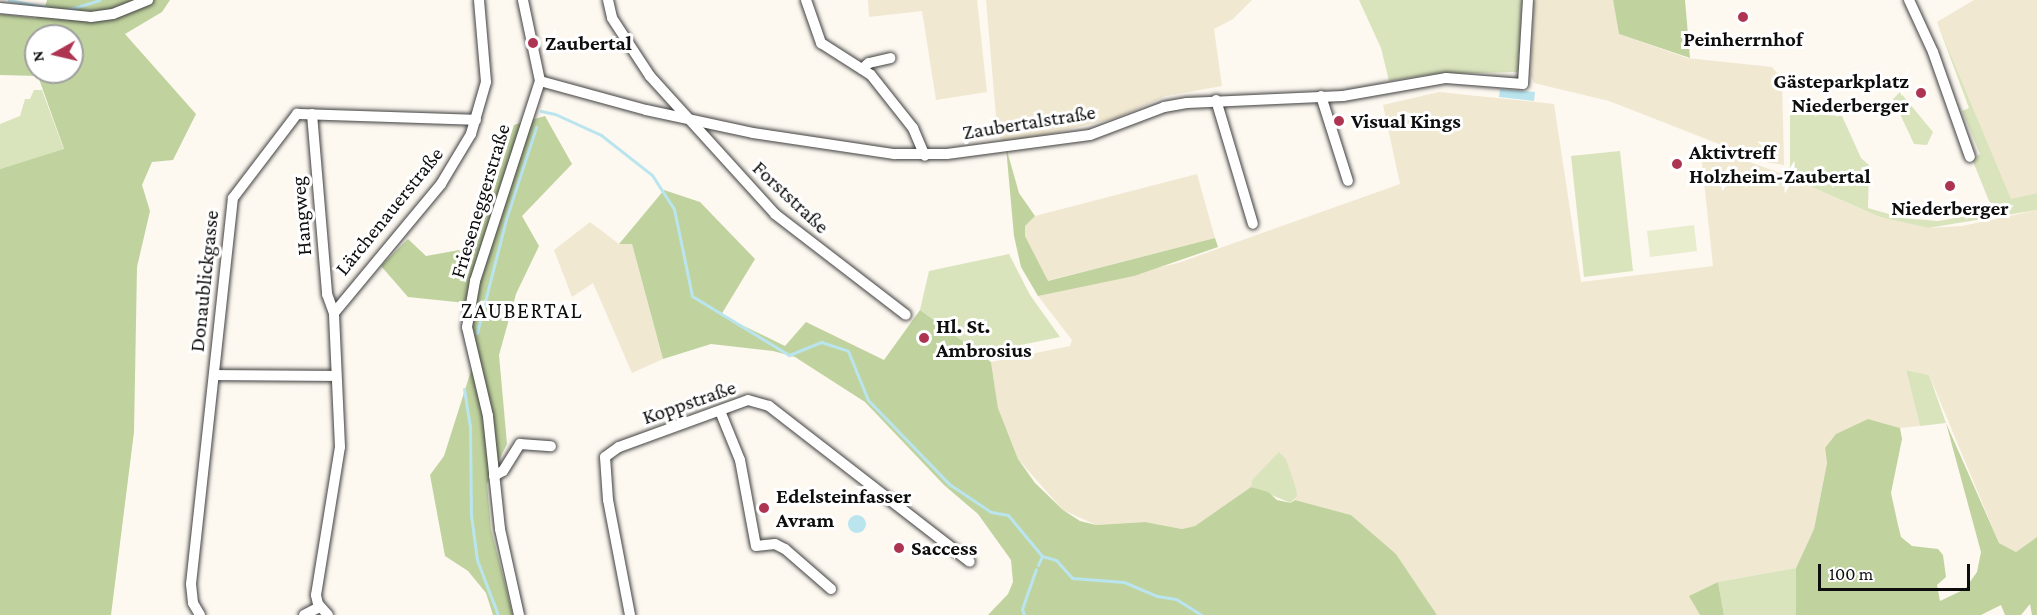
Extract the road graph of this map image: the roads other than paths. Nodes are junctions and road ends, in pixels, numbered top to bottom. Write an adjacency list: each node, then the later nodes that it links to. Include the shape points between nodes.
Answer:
1 (148, 0): 8 (street, via 113,14 91,17)
2 (479, 0): 16 (street, Lärchenauerstraße, via 486,67)
3 (523, 0): 11 (street)
4 (608, 0): 15 (street, Forststraße, via 612,18 633,53)
5 (806, 0): 10 (street, via 821,43)
6 (1528, 0): 12 (street, Zaubertalstraße, via 1523,84 1446,78 1344,96)
7 (1909, 0): 18 (street, via 1933,52)
8 (0, 9)
9 (890, 58): 10 (street, via 869,63)
10 (862, 69): 17 (street, via 913,128)
11 (540, 81): 15 (street, Zaubertalstraße); 27 (street, Frieseneggerstraße, via 511,160 468,312 468,342 490,428)
12 (1321, 96): 13 (street, Zaubertalstraße); 19 (street)
13 (1216, 100): 17 (street, Zaubertalstraße, via 1164,107 1089,135); 20 (street)
14 (312, 114): 16 (street, Donaublickgasse); 21 (street, Hangweg, via 327,294); 23 (street, Donaublickgasse, via 294,116 233,198)
15 (687, 119): 17 (street, Zaubertalstraße, via 797,140); 22 (street, Forststraße, via 786,226)
16 (476, 120): 21 (street, Lärchenauerstraße, via 441,184)
17 (925, 156)
18 (1970, 157)
19 (1348, 181)
20 (1253, 224)
21 (334, 313): 24 (street)
22 (906, 315)
23 (213, 375): 24 (street); 31 (street, Donaublickgasse, via 191,584 193,603)
24 (336, 376): 30 (street, via 340,447 318,580)
25 (720, 411): 28 (street, Koppstraße, via 748,400 768,406); 29 (street, via 740,460 756,546 775,543); 34 (street, Koppstraße, via 619,447 605,457 608,500)
26 (551, 446): 27 (street, via 520,444 503,471)
27 (494, 476): 33 (street, Frieseneggerstraße, via 503,544)
28 (970, 562)
29 (831, 588)
30 (324, 611): 32 (street)
31 (200, 615)
32 (304, 615)
33 (519, 615)
34 (630, 615)

